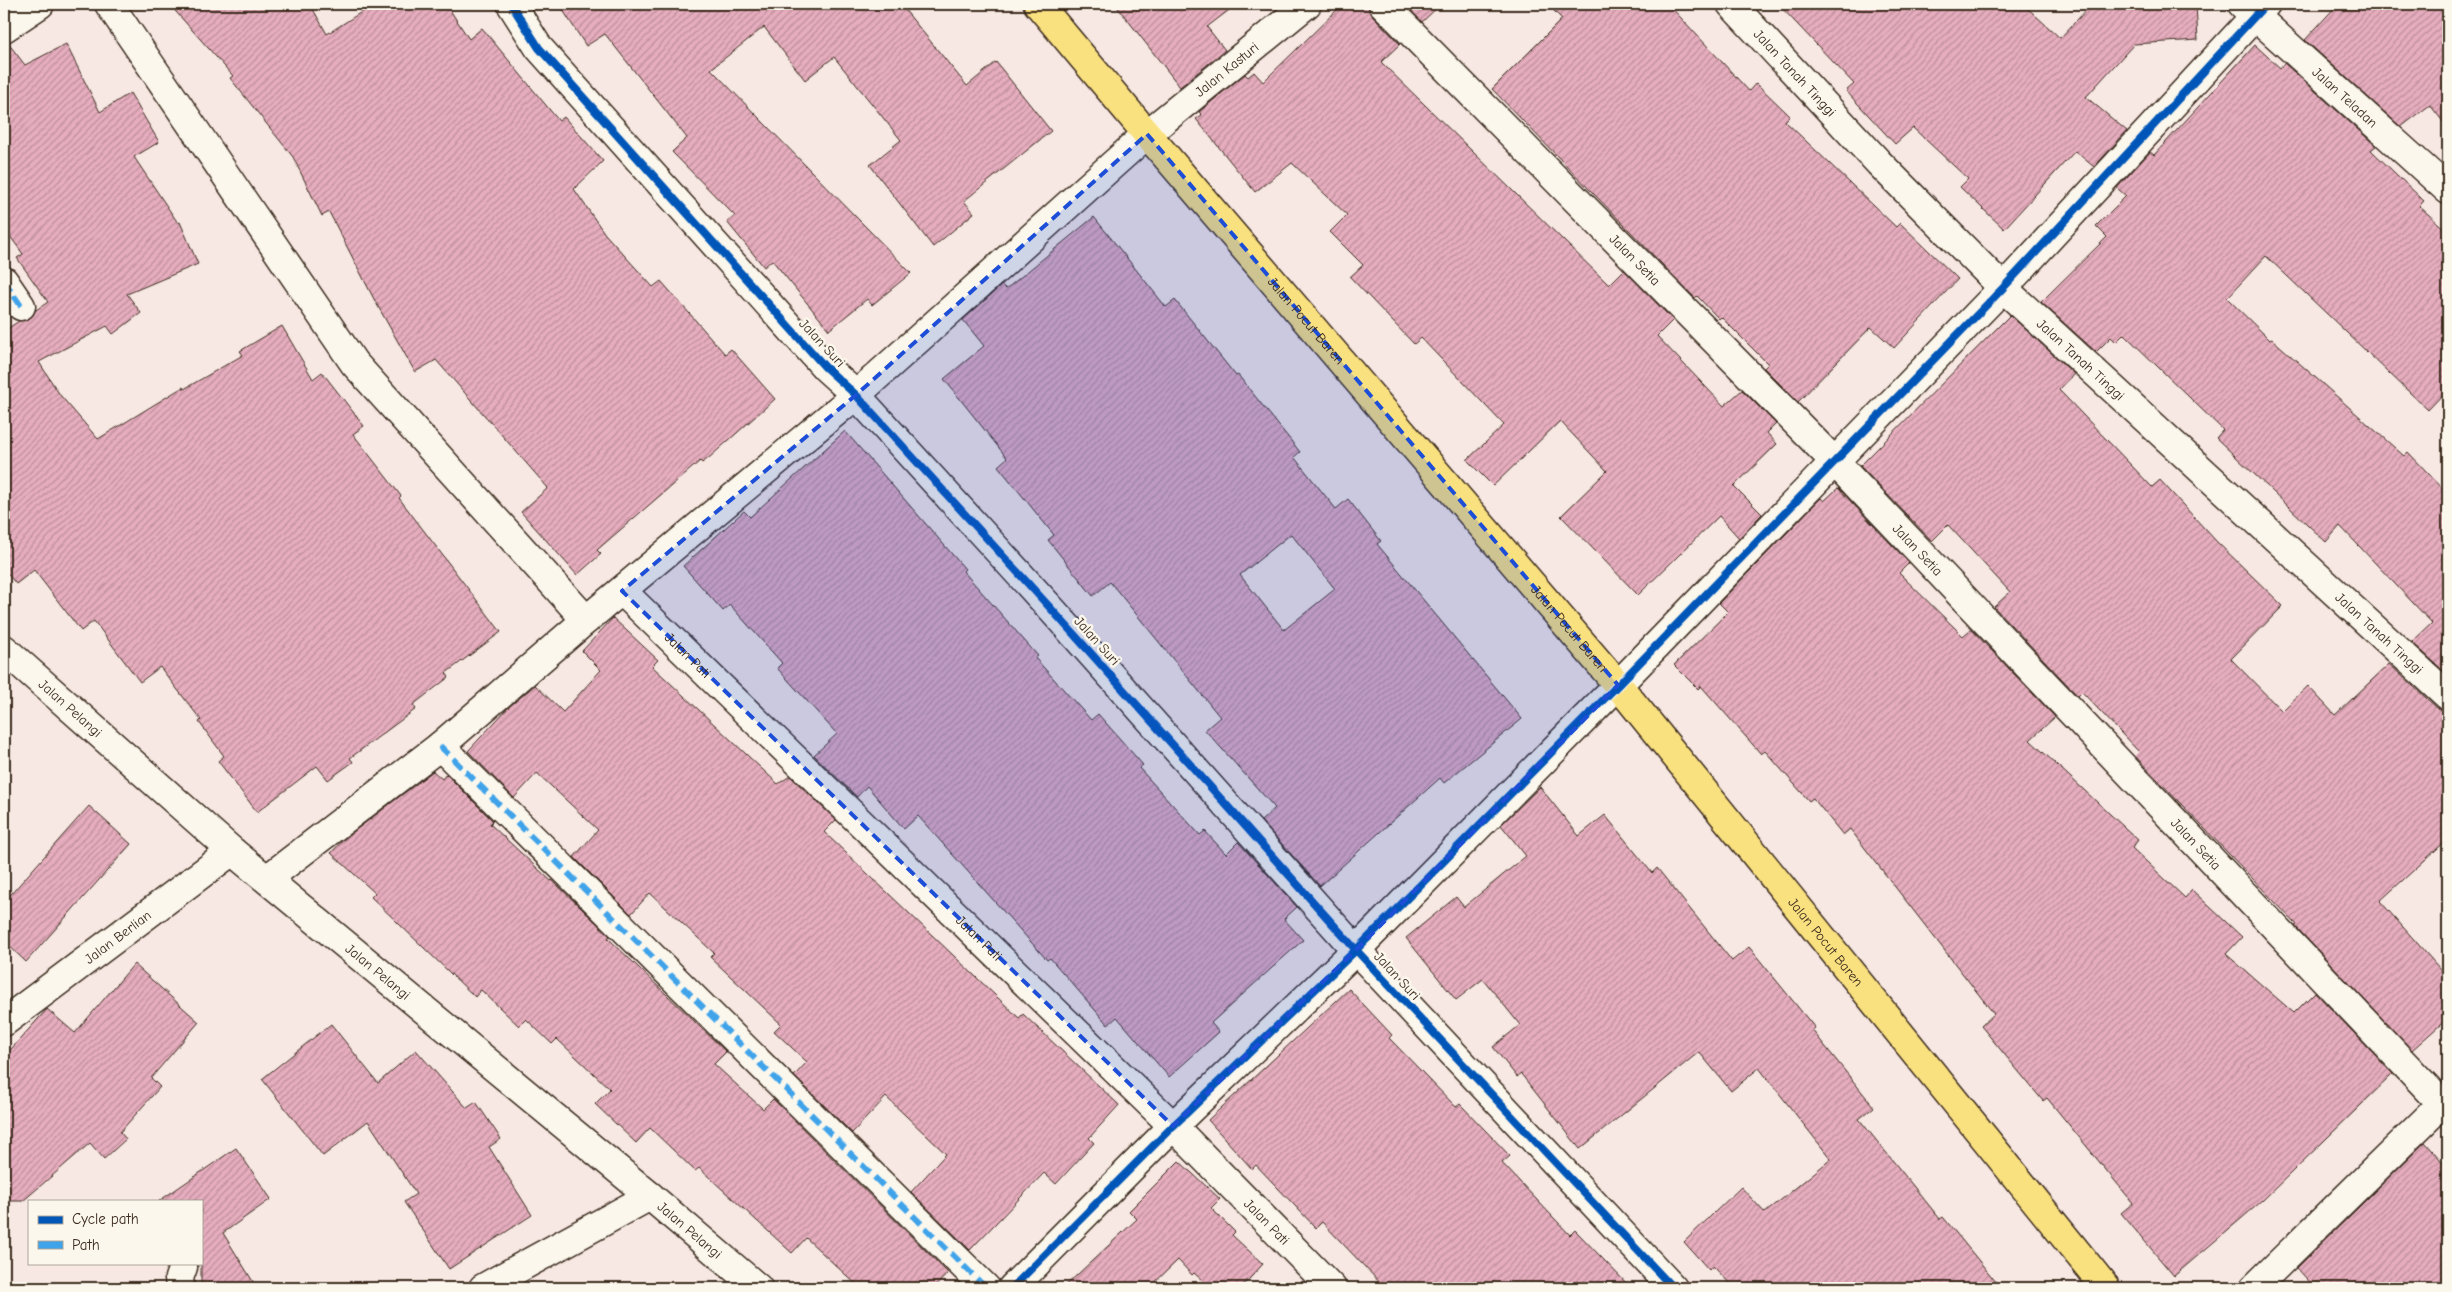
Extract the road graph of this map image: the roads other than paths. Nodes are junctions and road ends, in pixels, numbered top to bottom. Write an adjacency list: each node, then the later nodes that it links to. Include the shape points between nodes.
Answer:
1 (40, 4): 9 (street)
2 (109, 4): 18 (street, via 354,362)
3 (511, 4): 15 (street, Jalan Suri, via 539,48 825,367)
4 (1038, 4): 10 (main road, Jalan Pocut Baren)
5 (1306, 4): 10 (street, Jalan Kasturi)
6 (1383, 4): 16 (street, Jalan Setia)
7 (1731, 4): 13 (street, Jalan Tanah Tinggi, via 1879,163)
8 (2254, 8): 11 (street, Jalan Teladan); 13 (street)
9 (4, 28)
10 (1146, 134): 15 (street, Jalan Kasturi); 20 (main road, Jalan Pocut Baren)
11 (2448, 190)
12 (4, 281): 14 (street)
13 (2003, 288): 16 (street); 21 (street, Jalan Tanah Tinggi)
14 (21, 306)
15 (856, 395): 17 (street, Jalan Kasturi); 25 (street, Jalan Suri)
16 (1835, 462): 20 (street); 27 (street, Jalan Setia)
17 (622, 591): 18 (street, Jalan Kasturi); 28 (street, Jalan Pati)
18 (586, 620): 22 (street, Jalan Kasturi)
19 (4, 649): 23 (street, Jalan Pelangi)
20 (1618, 685): 25 (street); 36 (main road, Jalan Pocut Baren)
21 (2448, 696)
22 (440, 746): 24 (street, Jalan Kasturi); 32 (street)
23 (232, 851): 24 (street, Jalan Pelangi); 26 (street, Jalan Berlian)
24 (268, 879): 29 (street, Jalan Pelangi)
25 (1356, 950): 28 (street); 35 (street, Jalan Suri)
26 (4, 1022)
27 (2447, 1104): 37 (street)
28 (1173, 1126): 33 (street); 34 (street, Jalan Pati)
29 (650, 1196): 30 (street); 31 (street, Jalan Pelangi)
30 (482, 1288)
31 (758, 1288)
32 (986, 1288)
33 (1012, 1288)
34 (1332, 1288)
35 (1672, 1288)
36 (2106, 1288)
37 (2254, 1288)

